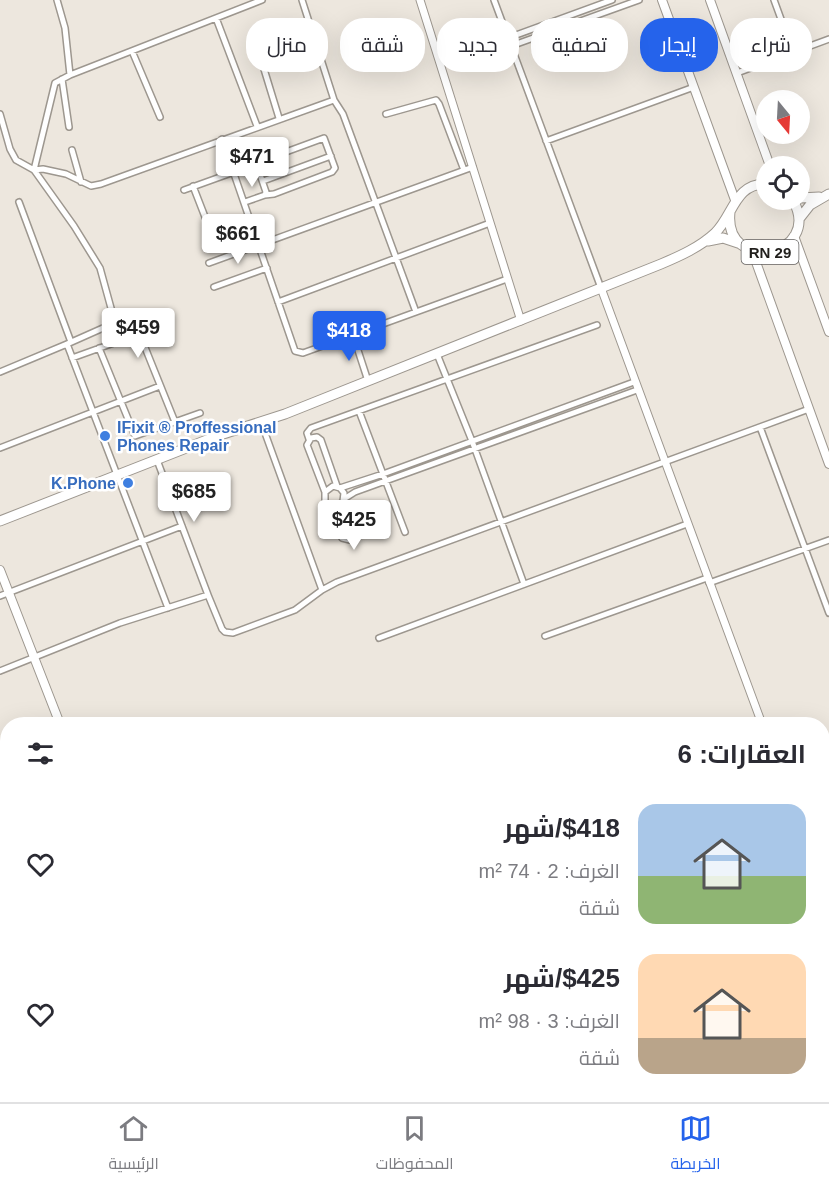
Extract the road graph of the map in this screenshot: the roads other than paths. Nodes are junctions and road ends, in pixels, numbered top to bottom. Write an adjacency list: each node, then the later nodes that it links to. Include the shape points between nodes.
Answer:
1 (57, 0): 24 (street, via 65,28)
2 (262, 0): 13 (street)
3 (302, 0): 27 (street)
4 (420, 0): 42 (street)
5 (494, 0): 14 (street)
6 (612, 0): 11 (street)
7 (639, 0): 12 (street)
8 (662, 0): 26 (main road)
9 (710, 0): 23 (main road)
10 (774, 0): 15 (street)
11 (596, 3): 12 (street); 16 (street)
12 (600, 14): 18 (street)
13 (216, 18): 20 (street); 32 (street)
14 (501, 18)
15 (781, 18)
16 (519, 34)
17 (829, 39): 19 (street)
18 (519, 43)
19 (812, 45)
20 (132, 51): 24 (street); 30 (street)
21 (519, 68): 36 (street)
22 (265, 72): 31 (street)
23 (737, 73): 40 (main road)
24 (70, 75): 25 (street)
25 (62, 79): 33 (street); 43 (street, via 54,86)
26 (693, 87): 36 (street); 54 (main road)
27 (334, 100): 31 (street); 57 (street, via 343,114)
28 (0, 114): 34 (street)
29 (386, 114): 44 (street, via 436,100)
30 (160, 117)
31 (279, 118): 32 (street)
32 (257, 126): 35 (street)
33 (69, 127)
34 (3, 135): 43 (street, via 16,160)
35 (222, 139): 45 (street); 47 (street, via 102,184 91,186)
36 (546, 141): 73 (street)
37 (72, 150): 47 (street)
38 (252, 151): 46 (street)
39 (331, 156): 41 (street, via 322,138); 46 (street); 51 (street, via 335,168 332,172)
40 (766, 156)
41 (264, 160)
42 (473, 167): 44 (street); 61 (street)
43 (34, 170): 47 (street, via 66,174); 80 (street, via 100,268 114,319 112,324)
44 (464, 170): 57 (street)
45 (234, 172): 48 (street); 56 (street)
46 (263, 181): 51 (street)
47 (81, 182)
48 (193, 186): 50 (street); 62 (street)
49 (756, 186): 54 (main road)
50 (184, 190)
51 (265, 195): 56 (street)
52 (827, 195): 53 (main road, RN 29); 60 (main road, RN 29, via 810,205)
53 (810, 197)
54 (735, 200): 58 (main road, RN 29)
55 (19, 202): 80 (street)
56 (245, 202): 65 (street)
57 (375, 204): 65 (street); 68 (street)
58 (731, 210): 64 (main road, RN 29); 66 (main road, RN 29, via 731,229)
59 (796, 210): 60 (main road, RN 29)
60 (799, 219): 63 (main road, RN 29)
61 (490, 224): 68 (street); 71 (street)
62 (212, 235)
63 (794, 236): 67 (main road, RN 29, via 775,251); 78 (main road)
64 (703, 242): 66 (main road, RN 29, via 723,238); 73 (main road, RN 29)
65 (260, 245): 69 (street); 70 (street)
66 (742, 245): 67 (main road, RN 29)
67 (752, 250): 92 (main road)
68 (396, 260): 74 (street); 75 (street)
69 (208, 263)
70 (267, 268): 72 (street); 74 (street)
71 (507, 279): 75 (street); 76 (street)
72 (213, 287)
73 (601, 288): 76 (main road, RN 29); 87 (street)
74 (278, 302): 79 (street, via 297,352)
75 (416, 312): 79 (street)
76 (521, 321): 82 (main road, RN 29)
77 (597, 325): 85 (street)
78 (829, 332)
79 (353, 335): 86 (street)
80 (69, 343): 83 (street); 84 (street)
81 (99, 348): 83 (street); 88 (street, via 140,335); 90 (street)
82 (436, 354): 85 (street); 86 (main road, RN 29)
83 (72, 358): 94 (street)
84 (0, 372)
85 (447, 379): 93 (street); 101 (street)
86 (368, 381): 98 (main road, RN 29)
87 (634, 382): 89 (street); 91 (street)
88 (160, 386): 90 (street); 97 (street)
89 (637, 390): 96 (street); 105 (street)
90 (120, 401): 94 (street); 97 (street, via 135,436)
91 (567, 405): 96 (street); 101 (street)
92 (809, 409): 99 (street); 106 (main road)
93 (360, 411): 100 (street, via 311,428); 107 (street)
94 (93, 412): 102 (street); 108 (street)
95 (200, 413): 97 (street)
96 (570, 413): 103 (street)
97 (175, 422)
98 (261, 422): 104 (main road, RN 29); 125 (street)
99 (760, 427): 105 (street); 121 (street)
100 (309, 439): 110 (street, via 319,438); 111 (street, via 307,445)
101 (472, 441): 103 (street); 107 (street)
102 (0, 448)
103 (475, 449): 109 (street); 115 (street)
104 (157, 460): 108 (main road, RN 29); 117 (street)
105 (664, 462): 115 (street); 116 (street)
106 (829, 464)
107 (383, 474): 109 (street); 110 (street)
108 (118, 475): 114 (main road, RN 29); 120 (street)
109 (386, 481): 112 (street); 118 (street)
110 (338, 487): 111 (street); 112 (street, via 344,493)
111 (325, 492): 113 (street, via 325,502)
112 (343, 500): 113 (street, via 338,506); 113 (street, via 354,533 350,540 342,538)
113 (330, 506)
114 (0, 520)
115 (501, 522): 124 (street); 125 (street)
116 (687, 524): 123 (street); 124 (street)
117 (182, 526): 120 (street); 127 (street)
118 (405, 532)
119 (829, 540): 121 (street)
120 (143, 541): 126 (street); 128 (street)
121 (805, 549): 123 (street); 129 (street)
122 (0, 570): 126 (main road)
123 (708, 580): 130 (street); 135 (street)
124 (524, 584): 131 (street)
125 (322, 590): 127 (street, via 295,610 230,634 222,629)
126 (4, 595): 132 (main road)
127 (208, 595): 128 (street)
128 (168, 608): 132 (street)
129 (829, 613)
130 (545, 636)
131 (379, 638)
132 (32, 657): 133 (street); 134 (main road)
133 (0, 671)
134 (57, 717)
135 (759, 717)

